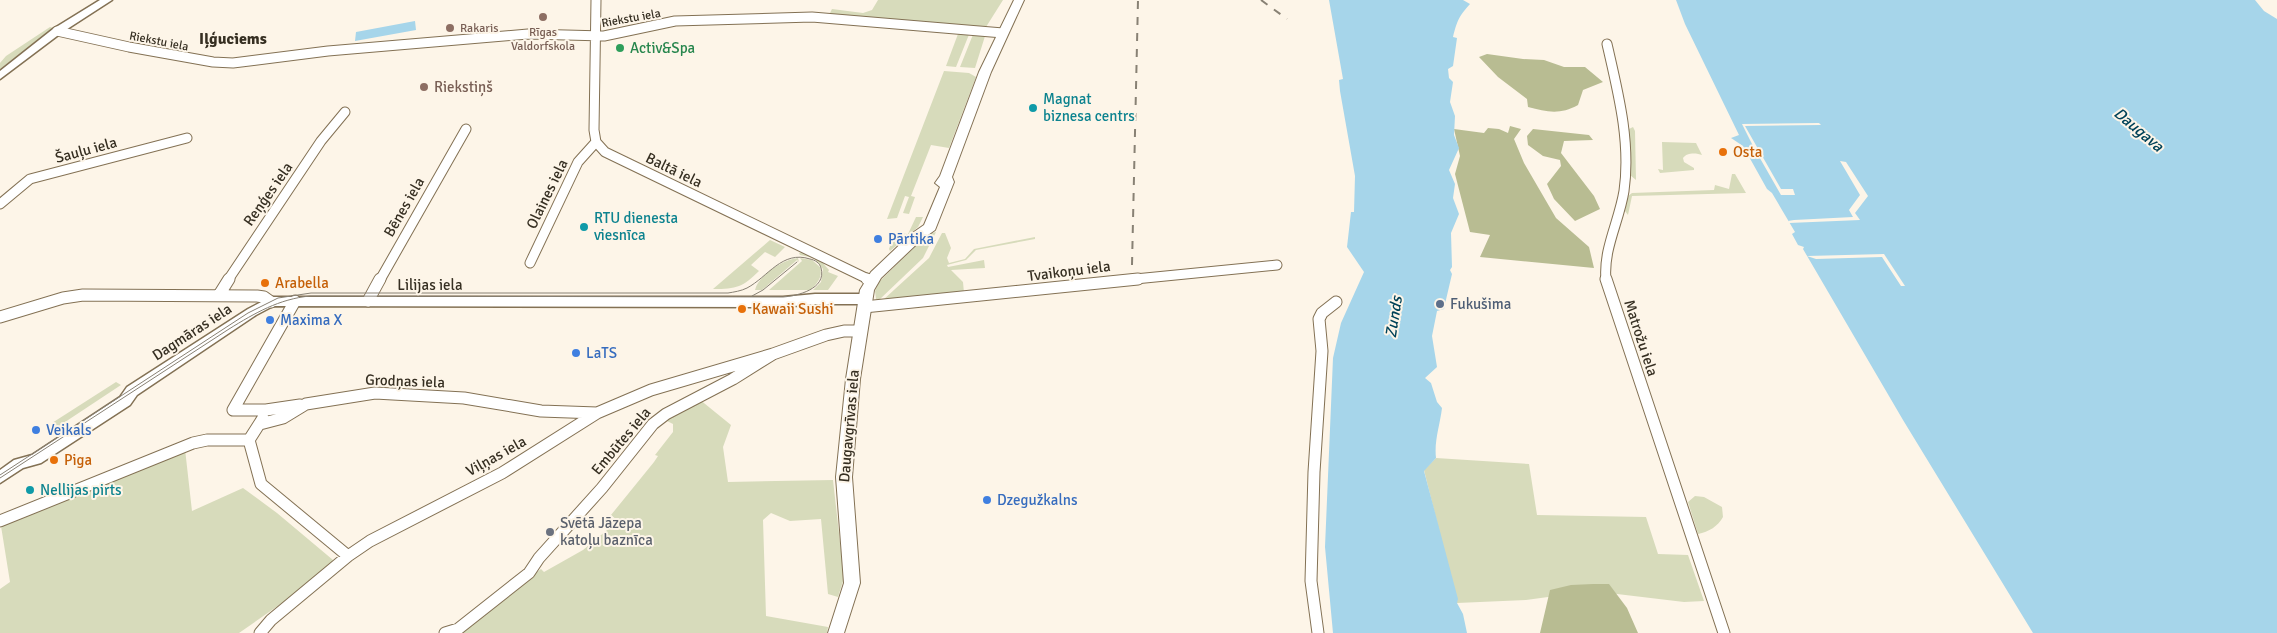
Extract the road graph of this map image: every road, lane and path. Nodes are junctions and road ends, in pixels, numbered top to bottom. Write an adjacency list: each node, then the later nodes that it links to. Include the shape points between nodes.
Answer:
1 (107, 0): 4 (street)
2 (596, 0): 6 (street)
3 (1019, 0): 5 (main road, Daugavgrīvas iela)
4 (57, 31): 6 (street, Riekstu iela, via 213,62 233,63 328,51 528,34); 8 (street)
5 (1003, 33): 6 (street, Riekstu iela, via 812,17 675,21); 16 (main road, Daugavgrīvas iela, via 978,89 932,223)
6 (596, 36): 12 (street)
7 (1607, 44): 38 (street, Matrožu iela, via 1626,136 1623,193 1604,268 1606,284)
8 (0, 76)
9 (345, 112): 17 (street, Reņģes iela, via 321,141)
10 (466, 129): 19 (street, Bēnes iela)
11 (187, 138): 13 (street, Šauļu iela, via 30,179)
12 (596, 142): 14 (street, Olaines iela, via 578,162); 16 (street, Baltā iela, via 606,152 625,162)
13 (0, 204)
14 (530, 263)
15 (1277, 265): 22 (street, Tvaikoņu iela)
16 (871, 281): 22 (main road, Daugavgrīvas iela)
17 (219, 295): 20 (street, Lilijas iela, via 257,296); 23 (street, Lilijas iela, via 73,296)
18 (295, 301): 19 (street, Lilijas iela); 20 (street, Lilijas iela); 27 (street, via 232,410)
19 (368, 301): 22 (street, Lilijas iela, via 783,302 815,299)
20 (271, 302): 31 (street, Dagmāras iela, via 132,391 124,401 36,459 19,464)
21 (1336, 302): 37 (street, via 1322,313 1320,319 1322,352 1311,582)
22 (865, 303): 24 (main road, Daugavgrīvas iela)
23 (0, 317)
24 (860, 331): 25 (street, Embūtes iela, via 826,335); 36 (main road, Daugavgrīvas iela, via 844,483 853,576)
25 (773, 354): 28 (street, Viļņas iela, via 651,390); 34 (street, Embūtes iela, via 733,379 676,406 653,424 529,573)
26 (306, 404): 27 (street); 28 (street, Grodņas iela, via 375,393 464,398 541,411); 29 (street, Grodņas iela, via 283,418)
27 (266, 410): 29 (street)
28 (597, 413): 33 (street, Viļņas iela, via 502,473 391,529)
29 (260, 424): 30 (street)
30 (249, 440): 32 (street, via 193,443); 33 (street, via 261,484)
31 (0, 477)
32 (0, 521)
33 (348, 556): 35 (street, Viļņas iela, via 271,620)
34 (452, 632)
35 (260, 633)
36 (836, 633)
37 (1318, 633)
38 (1724, 633)

